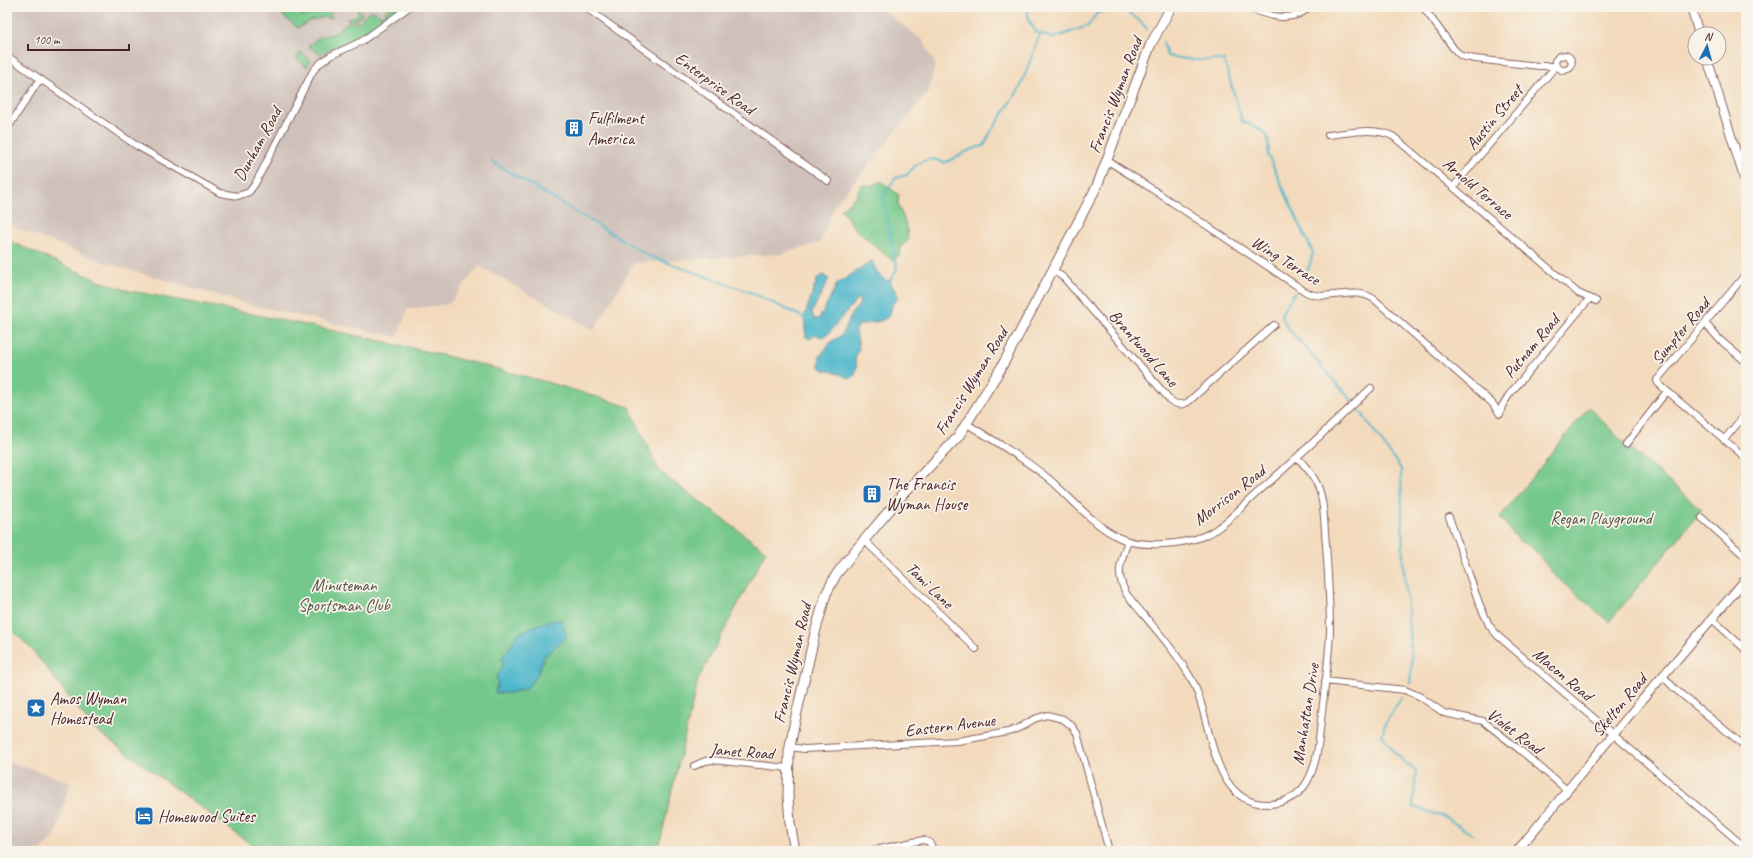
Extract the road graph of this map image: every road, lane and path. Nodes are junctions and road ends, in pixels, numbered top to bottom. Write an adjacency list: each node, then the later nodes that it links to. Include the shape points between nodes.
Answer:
1 (409, 7): 11 (street, Dunham Road, via 362,41 319,64 307,80 255,184 249,192 238,196 220,193 166,163)
2 (585, 7): 15 (street, Enterprise Road)
3 (1171, 7): 14 (main road, Francis Wyman Road, via 1150,46)
4 (1248, 7): 5 (street, via 1268,15 1286,17 1300,15)
5 (1309, 7)
6 (1423, 7): 17 (street, Austin Street, via 1454,49 1464,57 1556,66)
7 (1691, 7): 8 (street)
8 (1697, 26)
9 (7, 56): 11 (street, Dunham Road)
10 (1709, 66): 16 (street)
11 (40, 79): 12 (street)
12 (7, 129)
13 (1328, 134): 17 (street, Arnold Terrace, via 1372,131 1391,135)
14 (1108, 161): 18 (main road, Francis Wyman Road); 28 (street, Wing Terrace, via 1306,292 1325,296 1357,292 1374,299 1492,403)
15 (828, 181)
16 (1746, 184)
17 (1454, 186): 20 (street, Arnold Terrace, via 1578,293)
18 (1054, 270): 23 (street, Brantwood Lane, via 1064,278 1171,401 1177,404 1188,402); 29 (main road, Francis Wyman Road, via 1001,368)
19 (1746, 274): 22 (street, Sumpter Road)
20 (1590, 298): 21 (street, Arnold Terrace); 28 (street, Putnam Road, via 1509,395)
21 (1596, 301)
22 (1705, 323): 24 (street, via 1714,335); 26 (street, Sumpter Road, via 1657,380)
23 (1274, 325)
24 (1746, 362)
25 (1371, 388): 32 (street, Morrison Road)
26 (1667, 391): 30 (street); 31 (street, Sumpter Road)
27 (1746, 413): 30 (street)
28 (1500, 414)
29 (967, 424): 36 (main road, Francis Wyman Road, via 954,442 904,493); 37 (street, Morrison Road, via 1034,468 1095,521 1112,534)
30 (1724, 440): 33 (street)
31 (1626, 444)
32 (1298, 457): 37 (street, Morrison Road, via 1209,533 1176,543); 44 (street, Manhattan Drive, via 1315,480 1323,505 1330,600)
33 (1746, 458)
34 (1449, 517): 45 (street, Macon Road, via 1479,603 1494,631)
35 (1702, 518): 38 (street)
36 (864, 540): 41 (street, Tami Lane); 46 (main road, Francis Wyman Road, via 839,571 826,594)
37 (1128, 541): 44 (street, Manhattan Drive, via 1119,570 1122,586 1191,678 1222,772 1231,788 1240,796 1256,803 1274,804 1290,799 1303,788 1317,752)
38 (1746, 557)
39 (1746, 579): 40 (street, Skelton Road)
40 (1712, 619): 42 (street); 43 (street, Skelton Road)
41 (976, 649)
42 (1746, 650)
43 (1663, 676): 45 (street, Skelton Road); 47 (street, via 1675,689)
44 (1325, 681): 50 (street, Violet Road, via 1405,690 1444,713 1483,721)
45 (1613, 735): 50 (street, Skelton Road); 51 (street, Macon Road)
46 (790, 747): 49 (main road, Francis Wyman Road); 55 (street, Eastern Avenue, via 804,749 947,742 1008,732 1042,716 1058,717 1071,725 1076,733)
47 (1746, 747)
48 (694, 766): 49 (street, Janet Road, via 712,760)
49 (788, 768): 52 (main road, Francis Wyman Road, via 789,815)
50 (1566, 790): 56 (street, Skelton Road)
51 (1746, 848)
52 (795, 851)
53 (870, 851): 54 (street, via 920,840 928,842)
54 (934, 851)
55 (1109, 851)
56 (1516, 851)

